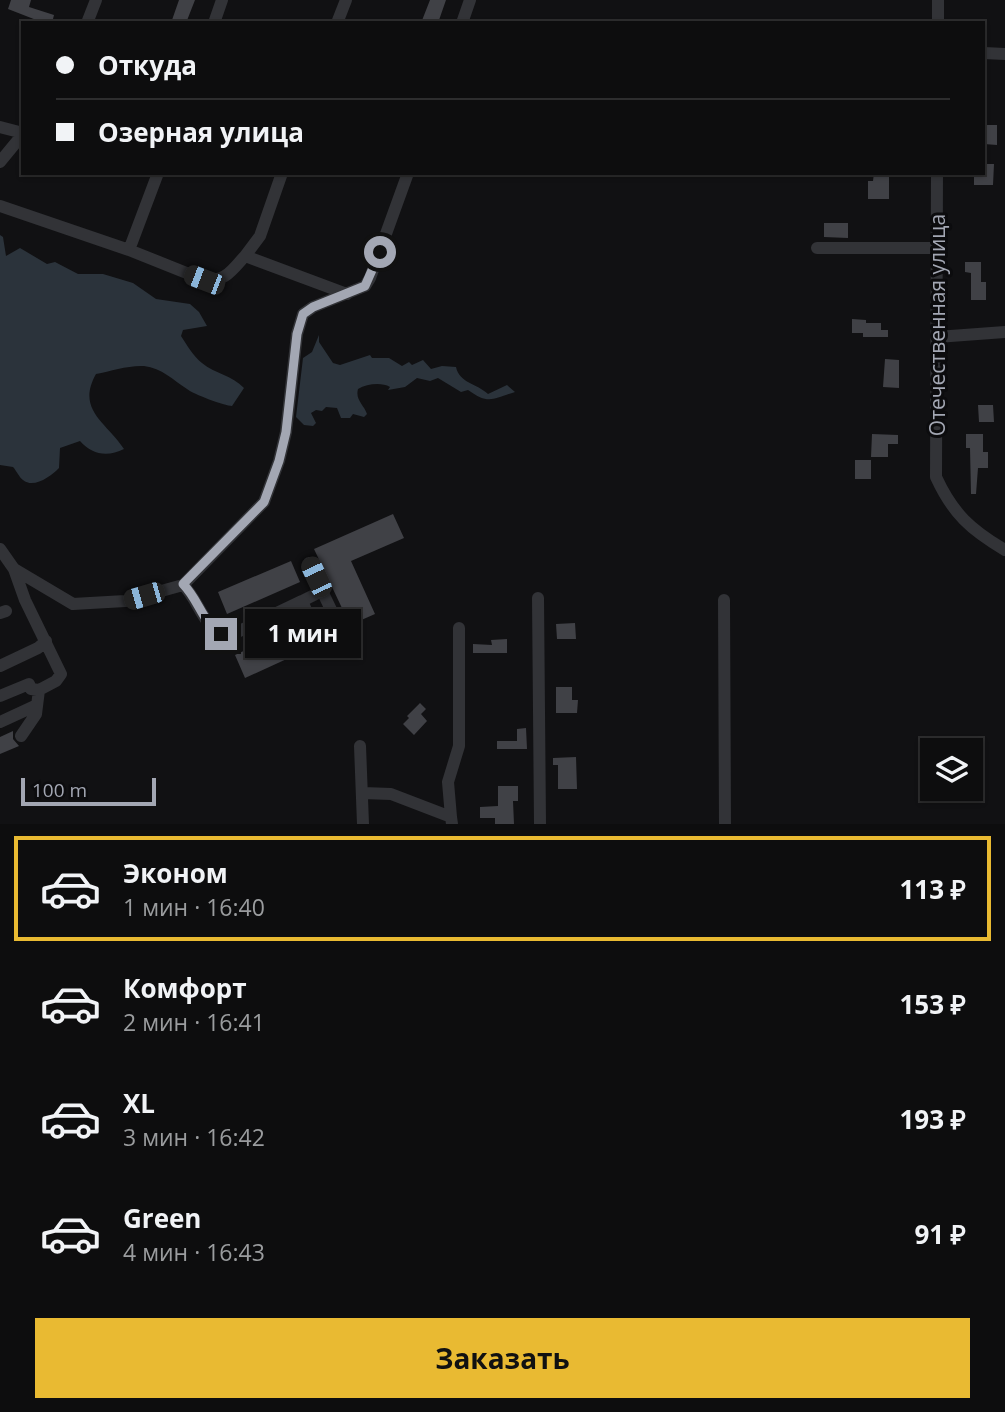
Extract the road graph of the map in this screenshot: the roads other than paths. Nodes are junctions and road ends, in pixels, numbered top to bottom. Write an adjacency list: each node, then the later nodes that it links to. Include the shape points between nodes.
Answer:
1 (96, 0): 6 (street)
2 (222, 0): 7 (street)
3 (346, 0): 8 (street)
4 (470, 0): 9 (street)
5 (938, 0): 10 (street)
6 (88, 21)
7 (215, 21)
8 (338, 21)
9 (463, 21)
10 (938, 21)
11 (985, 54): 12 (street)
12 (1005, 54)
13 (0, 127): 14 (street)
14 (21, 132)
15 (21, 136): 16 (street)
16 (0, 162)
17 (157, 175): 24 (street)
18 (281, 175): 25 (street, via 260,236)
19 (407, 175): 26 (street, via 370,278 365,286)
20 (937, 175): 23 (street, Отечественная улица)
21 (0, 206): 24 (street)
22 (817, 248): 23 (street)
23 (937, 248): 28 (street, Отечественная улица)
24 (129, 250): 25 (street, via 216,281)
25 (245, 256): 26 (street)
26 (347, 294): 35 (street, via 303,314 286,432 264,502)
27 (1005, 332): 28 (street)
28 (937, 337): 29 (street, Отечественная улица, via 936,477 954,509)
29 (980, 535): 30 (street); 32 (street)
30 (1005, 540)
31 (0, 549): 34 (street)
32 (1005, 550)
33 (309, 563): 36 (street)
34 (14, 569): 35 (street, via 73,604 125,601); 43 (street)
35 (183, 584): 39 (street, via 212,628 221,634 231,635)
36 (322, 591): 39 (street); 40 (street)
37 (538, 597): 54 (street)
38 (724, 600): 55 (street)
39 (302, 601): 42 (street)
40 (338, 624)
41 (459, 628): 52 (street, via 459,746 448,782)
42 (316, 633)
43 (46, 641): 44 (street); 45 (street, via 61,674)
44 (0, 666)
45 (39, 690): 46 (street, via 29,684); 47 (street)
46 (0, 696)
47 (37, 705): 48 (street); 49 (street)
48 (0, 722)
49 (21, 736)
50 (360, 746): 51 (street)
51 (363, 793): 52 (street, via 391,794); 53 (street)
52 (452, 821)
53 (363, 824)
54 (540, 824)
55 (725, 824)

